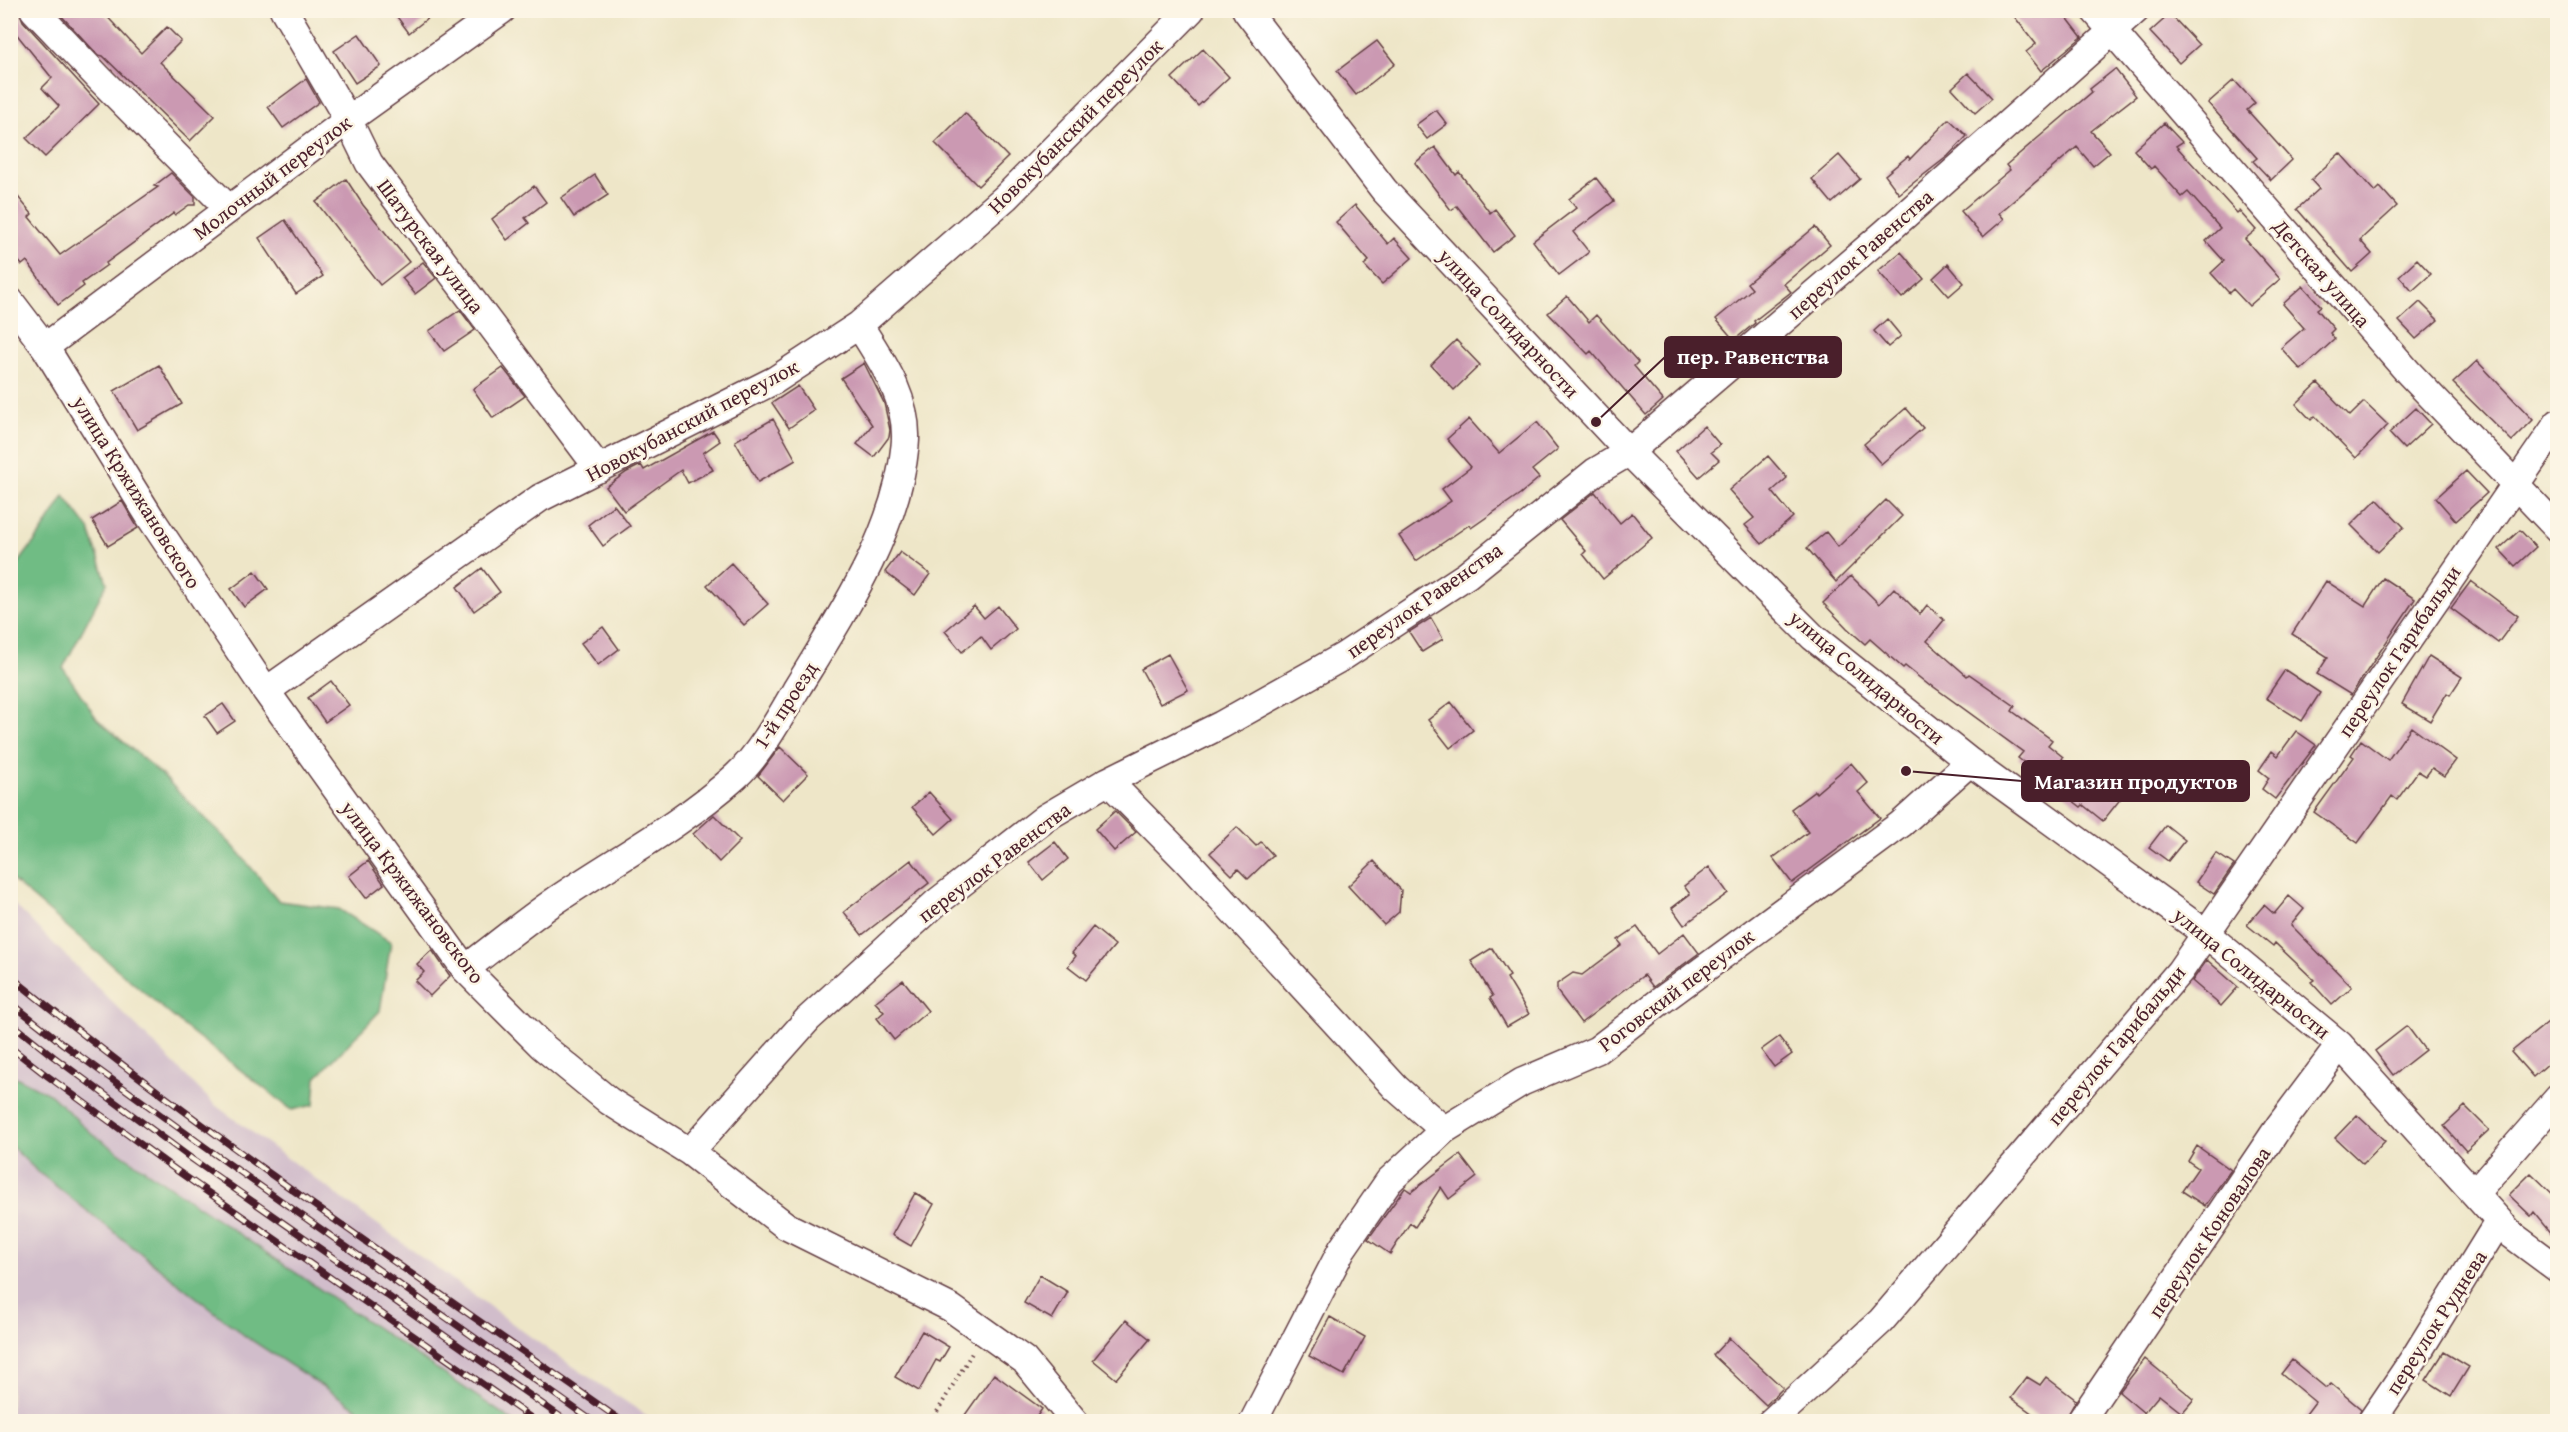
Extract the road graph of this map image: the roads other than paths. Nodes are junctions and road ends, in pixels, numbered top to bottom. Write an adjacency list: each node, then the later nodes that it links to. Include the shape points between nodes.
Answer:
1 (34, 10): 10 (street)
2 (284, 10): 9 (street, Шатурская улица)
3 (502, 10): 9 (street, Молочный переулок)
4 (1191, 10): 12 (street, Новокубанский переулок, via 1006,197)
5 (1246, 10): 15 (street, улица Солидарности, via 1384,190)
6 (2094, 10): 8 (street, Детская улица)
7 (2136, 10): 8 (street, переулок Равенства)
8 (2113, 32): 15 (street, переулок Равенства); 17 (street, Детская улица, via 2408,372)
9 (348, 120): 10 (street, Молочный переулок); 16 (street, Шатурская улица, via 369,163)
10 (229, 209): 13 (street, Молочный переулок)
11 (10, 301): 13 (street, улица Кржижановского)
12 (859, 325): 16 (street, Новокубанский переулок, via 775,380); 23 (street, 1-й проезд, via 883,362 901,402 906,444 894,501 867,569 773,729 737,776 686,818 552,903)
13 (45, 346): 19 (street, улица Кржижановского, via 150,517)
14 (2558, 423): 17 (street, переулок Гарибальди)
15 (1629, 452): 20 (street, улица Солидарности, via 1813,637); 21 (street, переулок Равенства, via 1595,472 1467,575 1344,656 1221,725)
16 (599, 469): 19 (street, Новокубанский переулок, via 540,498)
17 (2514, 484): 18 (street, Детская улица); 22 (street, переулок Гарибальди)
18 (2558, 529)
19 (266, 691): 23 (street, улица Кржижановского)
20 (1970, 762): 22 (street, улица Солидарности); 26 (street, Роговский переулок, via 1901,824 1597,1050 1522,1082)
21 (1108, 781): 26 (street, via 1396,1088); 27 (street, переулок Равенства, via 1045,818 936,903 808,1018)
22 (2205, 933): 24 (street, улица Солидарности); 33 (street, переулок Гарибальди, via 2180,971 1881,1321)
23 (465, 969): 27 (street, улица Кржижановского, via 542,1046 609,1101)
24 (2340, 1045): 28 (street, улица Солидарности); 34 (street, переулок Коновалова, via 2280,1125)
25 (2558, 1098): 28 (street)
26 (1444, 1130): 32 (street, Роговский переулок, via 1389,1181 1342,1249)
27 (690, 1152): 31 (street, улица Кржижановского, via 786,1226 951,1308 984,1331 1024,1360)
28 (2475, 1192): 29 (street, улица Солидарности)
29 (2499, 1221): 30 (street, улица Солидарности, via 2512,1236); 35 (street, переулок Руднева)
30 (2558, 1269)
31 (1075, 1422)
32 (1253, 1422)
33 (1771, 1422)
34 (2080, 1422)
35 (2371, 1422)

